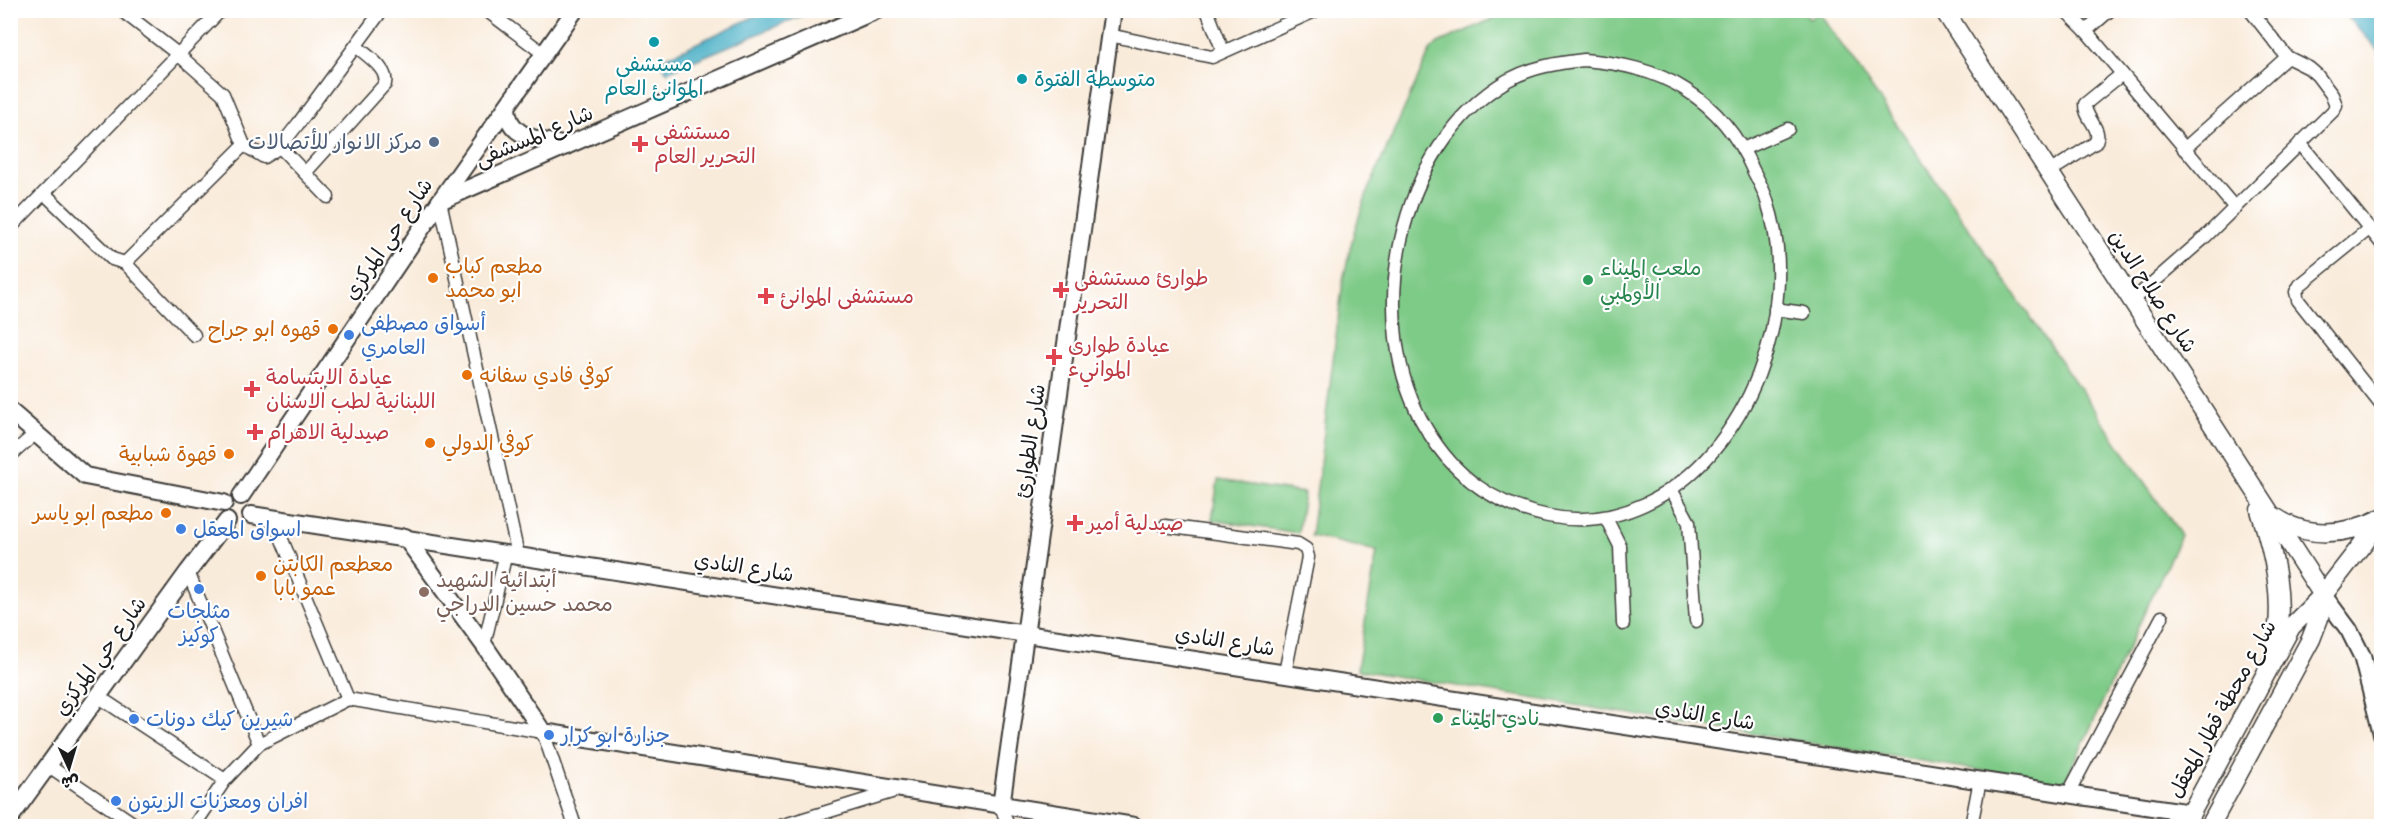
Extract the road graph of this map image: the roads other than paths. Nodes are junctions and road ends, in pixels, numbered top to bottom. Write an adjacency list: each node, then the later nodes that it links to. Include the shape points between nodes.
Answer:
1 (121, 10): 19 (street)
2 (221, 10): 19 (street)
3 (382, 10): 16 (street)
4 (486, 10): 18 (street)
5 (575, 10): 18 (street, شارع حي المركزي)
6 (877, 10): 26 (street, شارع المسشفى)
7 (1113, 10): 15 (street, شارع الطوارئ)
8 (1207, 10): 17 (street)
9 (1944, 10): 30 (main road, شارع صلاح الدين)
10 (2066, 10): 14 (street)
11 (2110, 10): 14 (street)
12 (2250, 10): 20 (street)
13 (1317, 11): 17 (street)
14 (2086, 32): 21 (street)
15 (1109, 35): 17 (street, via 1212,57); 66 (street, شارع الطوارئ)
16 (356, 46): 27 (street); 31 (street, via 384,72 385,84)
17 (1223, 51)
18 (544, 54): 22 (street, شارع حي المركزي)
19 (179, 55): 25 (street, via 223,94); 32 (street)
20 (2287, 57): 24 (street, via 2317,75 2336,105); 29 (street)
21 (2122, 74): 29 (street); 30 (street, via 2085,104 2084,110 2098,133 2095,143)
22 (507, 107): 26 (street, via 510,120 528,138); 34 (street, شارع حي المركزي)
23 (1788, 129): 28 (street)
24 (2300, 143): 35 (street); 37 (street)
25 (244, 145): 27 (street, via 264,157); 39 (street)
26 (567, 146): 34 (street, شارع المسشفى)
27 (280, 147): 31 (street)
28 (1743, 149): 41 (street, via 1767,201 1773,228); 55 (street, via 1709,108 1662,77 1614,62 1575,61 1528,70 1482,100 1444,140 1418,187 1397,265 1394,320 1403,376 1424,426 1457,469 1500,502 1553,517 1582,521)
29 (2184, 149): 35 (street)
30 (2049, 172): 40 (main road, شارع صلاح الدين)
31 (305, 173): 33 (street)
32 (44, 193): 36 (street); 39 (street, via 112,259)
33 (328, 197)
34 (440, 201): 50 (street, شارع حي المركزي); 60 (street)
35 (2235, 208): 40 (street)
36 (10, 228)
37 (2370, 228): 38 (street); 44 (street, via 2296,292 2298,300)
38 (2382, 244)
39 (125, 264): 43 (street)
40 (2132, 302): 49 (main road, شارع صلاح الدين)
41 (1775, 309): 42 (street); 48 (street, via 1761,369 1742,408 1704,461)
42 (1804, 313)
43 (194, 335)
44 (2380, 401)
45 (10, 411): 46 (street)
46 (36, 433): 47 (street); 51 (street, via 85,476)
47 (10, 456)
48 (1671, 489): 55 (street, via 1636,508); 64 (street, via 1689,522)
49 (2254, 489): 52 (main road, شارع صلاح الدين); 68 (main road, via 2278,590 2279,623)
50 (241, 496): 51 (street); 53 (street, via 251,505)
51 (224, 503): 57 (street)
52 (2270, 513): 56 (main road, via 2296,529 2324,533 2352,529); 62 (main road, شارع صلاح الدين)
53 (251, 514): 54 (street, شارع النادي); 57 (street, via 241,524)
54 (273, 518): 59 (street, شارع النادي); 71 (street)
55 (1606, 518): 65 (street, via 1620,546)
56 (2382, 518): 62 (main road)
57 (227, 521): 61 (street, شارع حي المركزي)
58 (1165, 526): 69 (street, via 1298,544 1306,549 1308,557)
59 (405, 537): 60 (street, شارع النادي); 67 (street)
60 (512, 554): 66 (street, شارع النادي); 67 (street)
61 (188, 572): 70 (street, شارع حي المركزي); 74 (street)
62 (2323, 595): 68 (main road, شارع محطة قطار المعقل, via 2291,627); 73 (street, via 2359,650); 90 (main road, شارع محطة قطار المعقل, via 2311,639)
63 (2162, 617): 79 (street)
64 (1696, 621)
65 (1623, 624)
66 (1026, 633): 69 (street, شارع النادي); 80 (street, شارع الطوارئ)
67 (484, 645): 72 (street)
68 (2272, 661): 82 (main road, شارع محطة قطار المعقل)
69 (1285, 673): 77 (street, شارع النادي)
70 (99, 698): 75 (street, شارع حي المركزي); 76 (street)
71 (348, 699): 72 (street); 74 (street)
72 (543, 732): 78 (street); 85 (street)
73 (2382, 734)
74 (259, 744): 76 (street)
75 (49, 766): 81 (street, شارع حي المركزي); 83 (street)
76 (225, 780): 84 (street)
77 (1980, 780): 79 (street, شارع النادي); 89 (street)
78 (899, 790): 80 (street); 86 (street)
79 (2068, 794): 82 (street, شارع النادي)
80 (1001, 806): 87 (street); 88 (street)
81 (10, 818)
82 (2187, 820)
83 (137, 826)
84 (194, 826)
85 (575, 826)
86 (781, 826)
87 (1008, 826)
88 (1134, 826)
89 (1971, 826)
90 (2210, 826)

